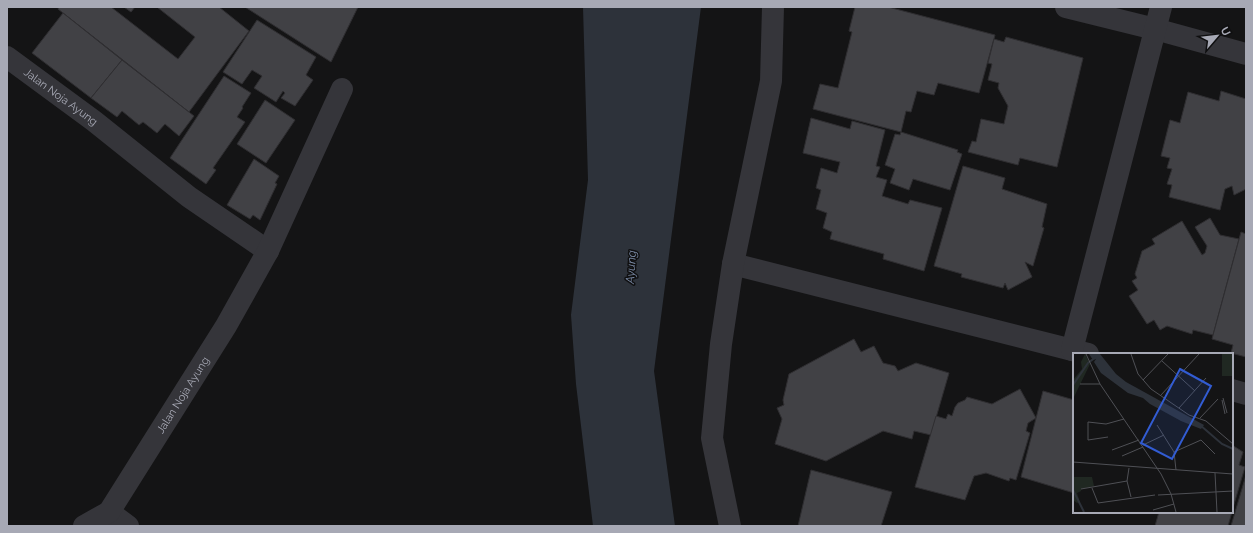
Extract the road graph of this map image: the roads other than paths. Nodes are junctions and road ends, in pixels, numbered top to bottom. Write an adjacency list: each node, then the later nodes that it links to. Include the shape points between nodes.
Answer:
1 (773, 7): 9 (street, via 771,81)
2 (1066, 7): 4 (street)
3 (1161, 7): 4 (street)
4 (1155, 28): 5 (street); 10 (street)
5 (1246, 54)
6 (7, 57): 8 (street, Jalan Noja Ayung, via 94,121 189,197)
7 (342, 89): 8 (street, Jalan Noja Ayung)
8 (268, 251): 13 (street, Jalan Noja Ayung, via 226,326)
9 (734, 264): 10 (street); 16 (street, via 721,344 712,438)
10 (1080, 352)
11 (1233, 390): 12 (street)
12 (1246, 394)
13 (109, 512): 14 (street, Jalan Noja Ayung); 15 (street)
14 (84, 526)
15 (128, 526)
16 (730, 526)

